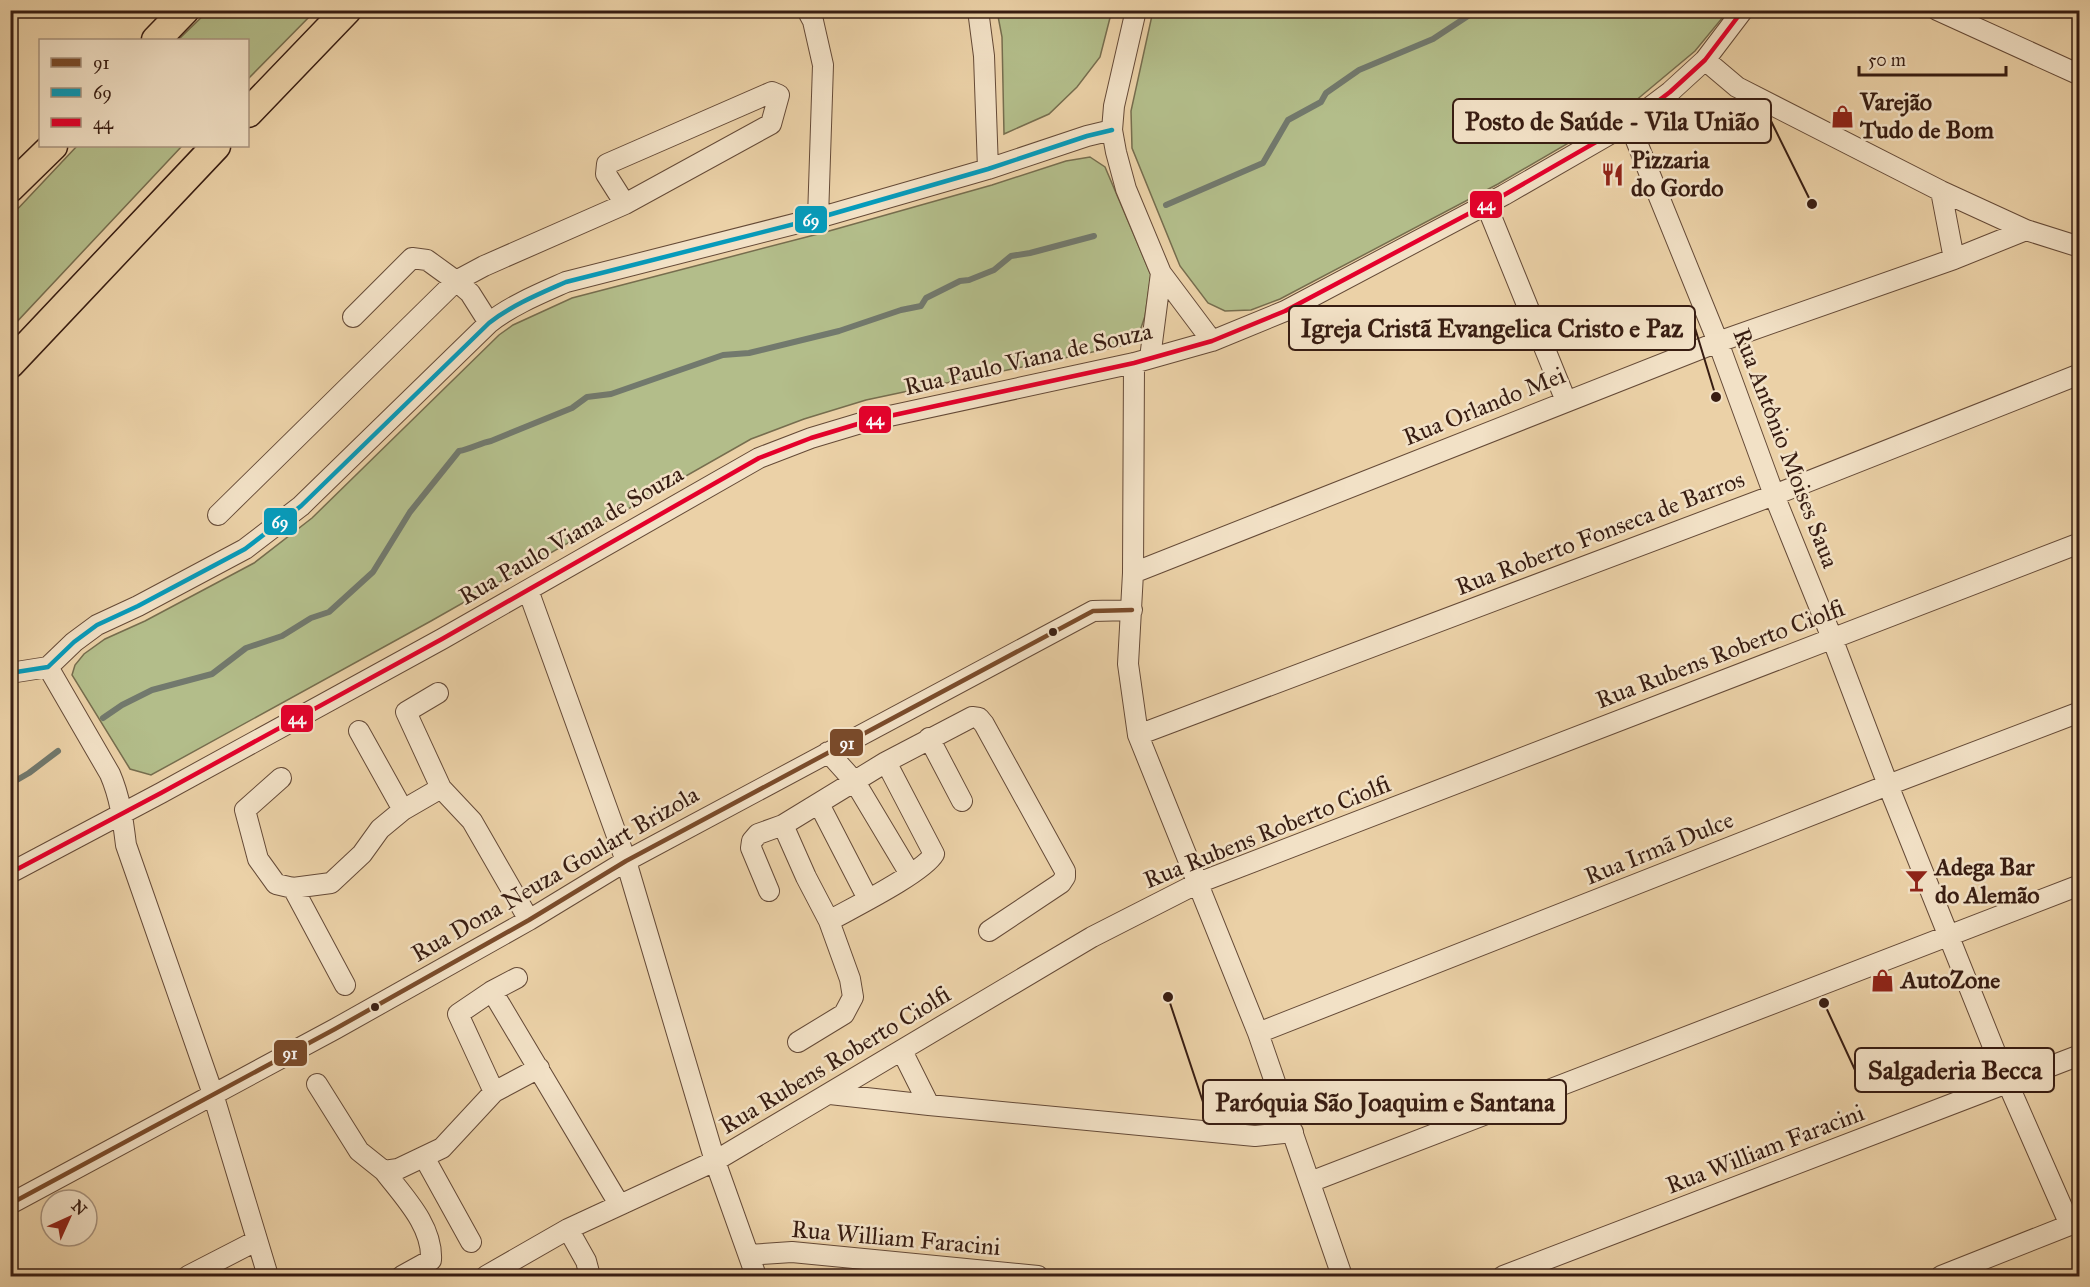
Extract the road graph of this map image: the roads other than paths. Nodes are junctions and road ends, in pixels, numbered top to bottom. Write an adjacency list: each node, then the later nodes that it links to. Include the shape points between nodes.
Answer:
1 (185, 10): 8 (highway)
2 (347, 10): 11 (highway)
3 (807, 10): 21 (street, via 823,64)
4 (978, 10): 16 (street, via 984,56)
5 (1136, 10): 13 (street)
6 (1743, 10): 9 (street, Rua Paulo Viana de Souza)
7 (1936, 10): 10 (street)
8 (157, 39)
9 (1705, 60): 12 (street, Rua Paulo Viana de Souza); 18 (street, via 1737,87)
10 (2079, 75)
11 (249, 112)
12 (1629, 123): 20 (street, Rua Paulo Viana de Souza); 30 (street, Rua Antônio Moises Saua)
13 (1112, 130): 16 (street); 25 (street, via 1126,189)
14 (52, 147): 17 (highway)
15 (215, 147): 32 (highway)
16 (988, 170): 21 (street)
17 (10, 188)
18 (1941, 191): 22 (street); 24 (street)
19 (625, 204): 19 (street, via 771,124 779,95 772,92 607,164 606,174); 26 (street)
20 (1486, 204): 29 (street, Rua Paulo Viana de Souza, via 1285,311); 34 (street)
21 (818, 218): 28 (street, via 566,282 505,311)
22 (2026, 230): 23 (street); 24 (street, Rua Orlando Mei)
23 (2079, 247)
24 (1954, 259): 30 (street, Rua Orlando Mei)
25 (1158, 266): 29 (street); 31 (street)
26 (456, 281): 27 (street, via 427,260 412,258); 28 (street, via 470,293); 36 (street)
27 (352, 317)
28 (489, 323): 42 (street, via 301,506 245,549 97,625)
29 (1212, 341): 31 (street, Rua Paulo Viana de Souza)
30 (1718, 342): 34 (street, Rua Orlando Mei); 35 (street, Rua Antônio Moises Saua)
31 (1142, 361): 38 (street); 39 (street, Rua Paulo Viana de Souza, via 871,420 811,438 759,458)
32 (10, 364)
33 (2079, 374): 35 (street, Rua Roberto Fonseca de Barros)
34 (1566, 400): 38 (street, Rua Orlando Mei)
35 (1774, 495): 41 (street, Rua Antônio Moises Saua); 47 (street, Rua Roberto Fonseca de Barros)
36 (218, 515)
37 (2079, 543): 41 (street, Rua Rubens Roberto Ciolfi)
38 (1133, 573): 40 (street)
39 (528, 590): 58 (street, Rua Paulo Viana de Souza); 60 (street)
40 (1132, 610): 47 (street, via 1128,664); 49 (street, Rua Dona Neuza Goulart Brizola, via 1094,610)
41 (1832, 638): 53 (street, Rua Antônio Moises Saua); 63 (street, Rua Rubens Roberto Ciolfi)
42 (48, 666): 43 (street); 58 (street, via 110,774)
43 (10, 673)
44 (438, 693): 54 (street, via 406,712)
45 (2079, 712): 53 (street, Rua Irmã Dulce)
46 (358, 730): 57 (street)
47 (1137, 735): 63 (street)
48 (929, 738): 50 (street); 55 (street); 70 (street, via 972,717 979,718 1065,871 1061,883)
49 (828, 752): 52 (street); 60 (street, Rua Dona Neuza Goulart Brizola)
50 (886, 762): 52 (street); 62 (street, via 934,854)
51 (281, 778): 65 (street, via 245,810 258,859 276,884)
52 (855, 782): 56 (street); 62 (street)
53 (1888, 785): 71 (street, Rua Antônio Moises Saua); 75 (street, Rua Irmã Dulce)
54 (441, 788): 57 (street); 68 (street, via 472,821)
55 (962, 801)
56 (819, 804): 59 (street); 67 (street)
57 (403, 810): 65 (street, via 380,829 362,854 331,883)
58 (123, 812): 61 (street, Rua Paulo Viana de Souza); 83 (street, via 126,845)
59 (783, 825): 66 (street, via 758,834 752,841 751,848); 69 (street)
60 (626, 861): 68 (street, Rua Dona Neuza Goulart Brizola); 88 (street)
61 (10, 873)
62 (910, 874): 67 (street)
63 (1198, 883): 75 (street); 77 (street, Rua Rubens Roberto Ciolfi, via 1092,937)
64 (2079, 885): 71 (street)
65 (293, 888): 73 (street)
66 (769, 891)
67 (868, 899): 69 (street)
68 (530, 920): 83 (street, Rua Dona Neuza Goulart Brizola)
69 (830, 921): 76 (street, via 853,997 844,1014)
70 (989, 931)
71 (1949, 936): 81 (street, Rua Antônio Moises Saua); 90 (street)
72 (517, 978): 74 (street)
73 (345, 985)
74 (492, 991): 79 (street); 82 (street, via 458,1014)
75 (1258, 1033): 86 (street)
76 (798, 1042)
77 (902, 1051): 84 (street, Rua Rubens Roberto Ciolfi); 85 (street)
78 (2079, 1055): 81 (street, Rua William Faracini)
79 (539, 1068): 82 (street); 92 (street)
80 (317, 1084): 89 (street, via 358,1151)
81 (2007, 1084): 93 (street, Rua Antônio Moises Saua); 106 (street, Rua William Faracini)
82 (494, 1092): 87 (street, via 442,1148)
83 (213, 1094): 91 (street, Rua Dona Neuza Goulart Brizola); 95 (street)
84 (830, 1094): 85 (street); 88 (street, Rua Rubens Roberto Ciolfi)
85 (929, 1106): 86 (street, via 1255,1136)
86 (1293, 1132): 90 (street)
87 (424, 1157): 89 (street); 96 (street)
88 (715, 1161): 92 (street, Rua Rubens Roberto Ciolfi); 97 (street)
89 (384, 1171): 100 (street, via 419,1217 432,1246 431,1260)
90 (1310, 1182): 105 (street)
91 (10, 1204)
92 (620, 1204): 94 (street, Rua Rubens Roberto Ciolfi)
93 (2075, 1223): 107 (street)
94 (568, 1229): 101 (street, Rua Rubens Roberto Ciolfi); 102 (street)
95 (256, 1241): 98 (street); 99 (street)
96 (471, 1242)
97 (749, 1255): 103 (street); 104 (street, Rua William Faracini, via 792,1252)
98 (188, 1276)
99 (268, 1276)
100 (402, 1276)
101 (486, 1276)
102 (590, 1276)
103 (756, 1276)
104 (1038, 1276)
105 (1342, 1276)
106 (1503, 1276)
107 (1941, 1276)

